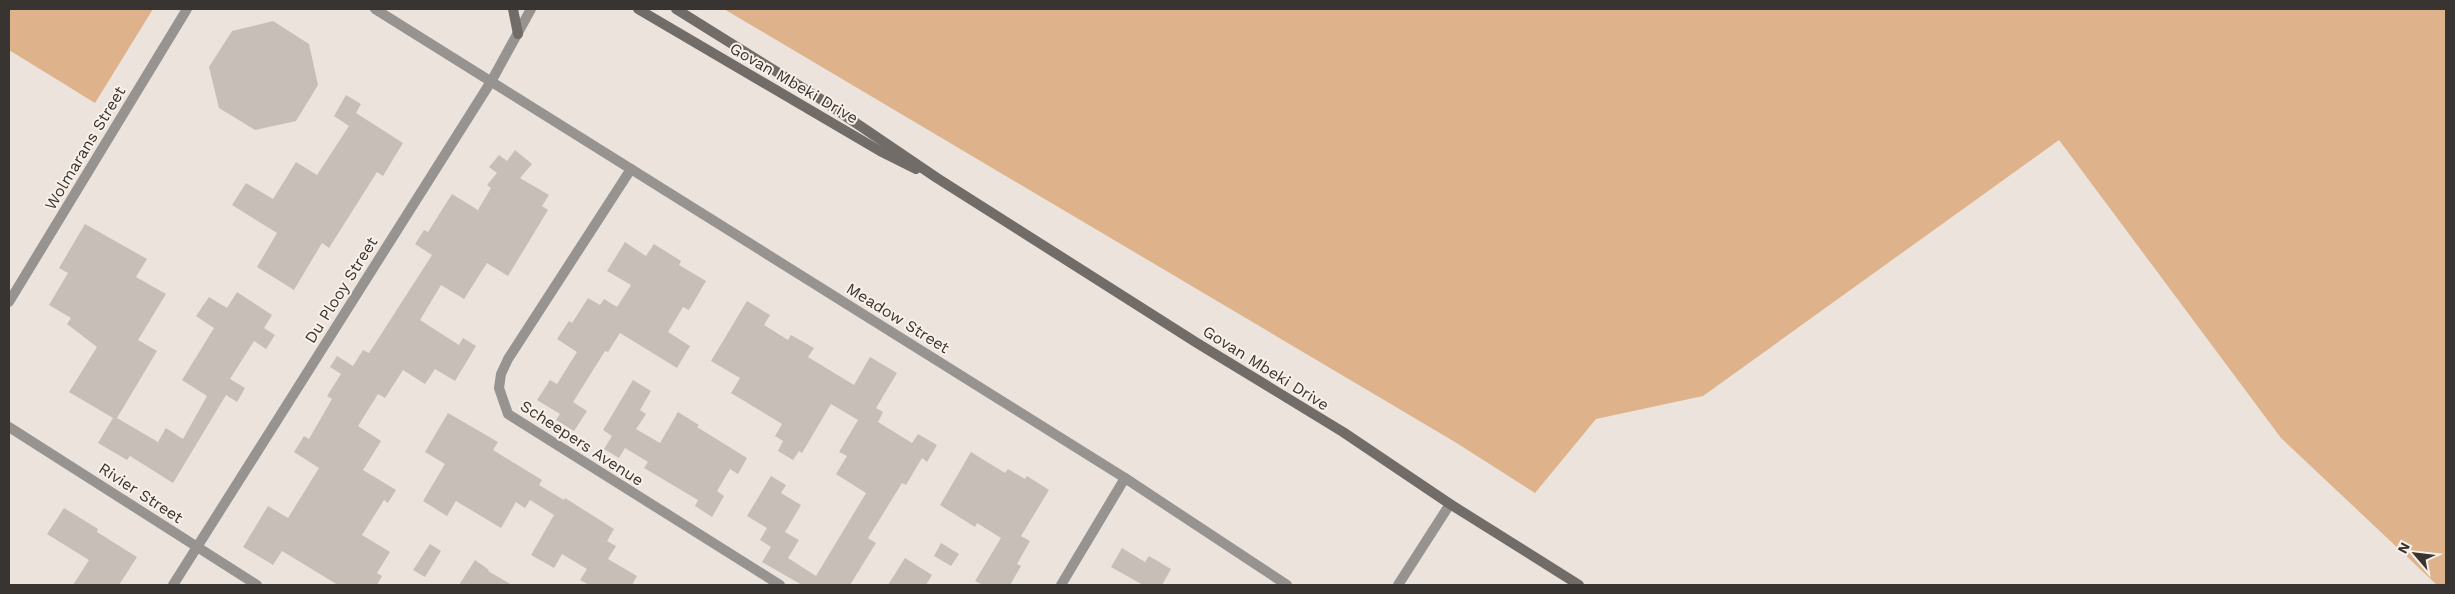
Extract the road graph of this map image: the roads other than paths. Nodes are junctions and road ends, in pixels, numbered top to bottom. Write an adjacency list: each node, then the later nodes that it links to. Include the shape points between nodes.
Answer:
1 (187, 9): 11 (street, Wolmarans Street)
2 (375, 9): 8 (street)
3 (513, 9): 7 (main road)
4 (530, 9): 7 (street, Du Plooy Street)
5 (638, 9): 10 (main road, Govan Mbeki Drive, via 880,151)
6 (676, 9): 10 (main road, Govan Mbeki Drive, via 819,98)
7 (518, 34): 8 (street, Du Plooy Street)
8 (492, 80): 9 (street, Meadow Street); 15 (street, Du Plooy Street)
9 (631, 169): 13 (street, Meadow Street); 18 (street, Scheepers Avenue, via 518,341 501,374 501,400 508,414)
10 (937, 178): 14 (main road, Govan Mbeki Drive, via 1343,432)
11 (9, 302)
12 (9, 427): 15 (street, Rivier Street)
13 (1125, 478): 19 (street); 20 (street, Meadow Street)
14 (1450, 504): 21 (street); 22 (main road, Govan Mbeki Drive)
15 (197, 547): 16 (street, Du Plooy Street); 17 (street, Rivier Street)
16 (173, 585)
17 (257, 585)
18 (780, 585)
19 (1061, 585)
20 (1287, 585)
21 (1398, 585)
22 (1578, 585)

